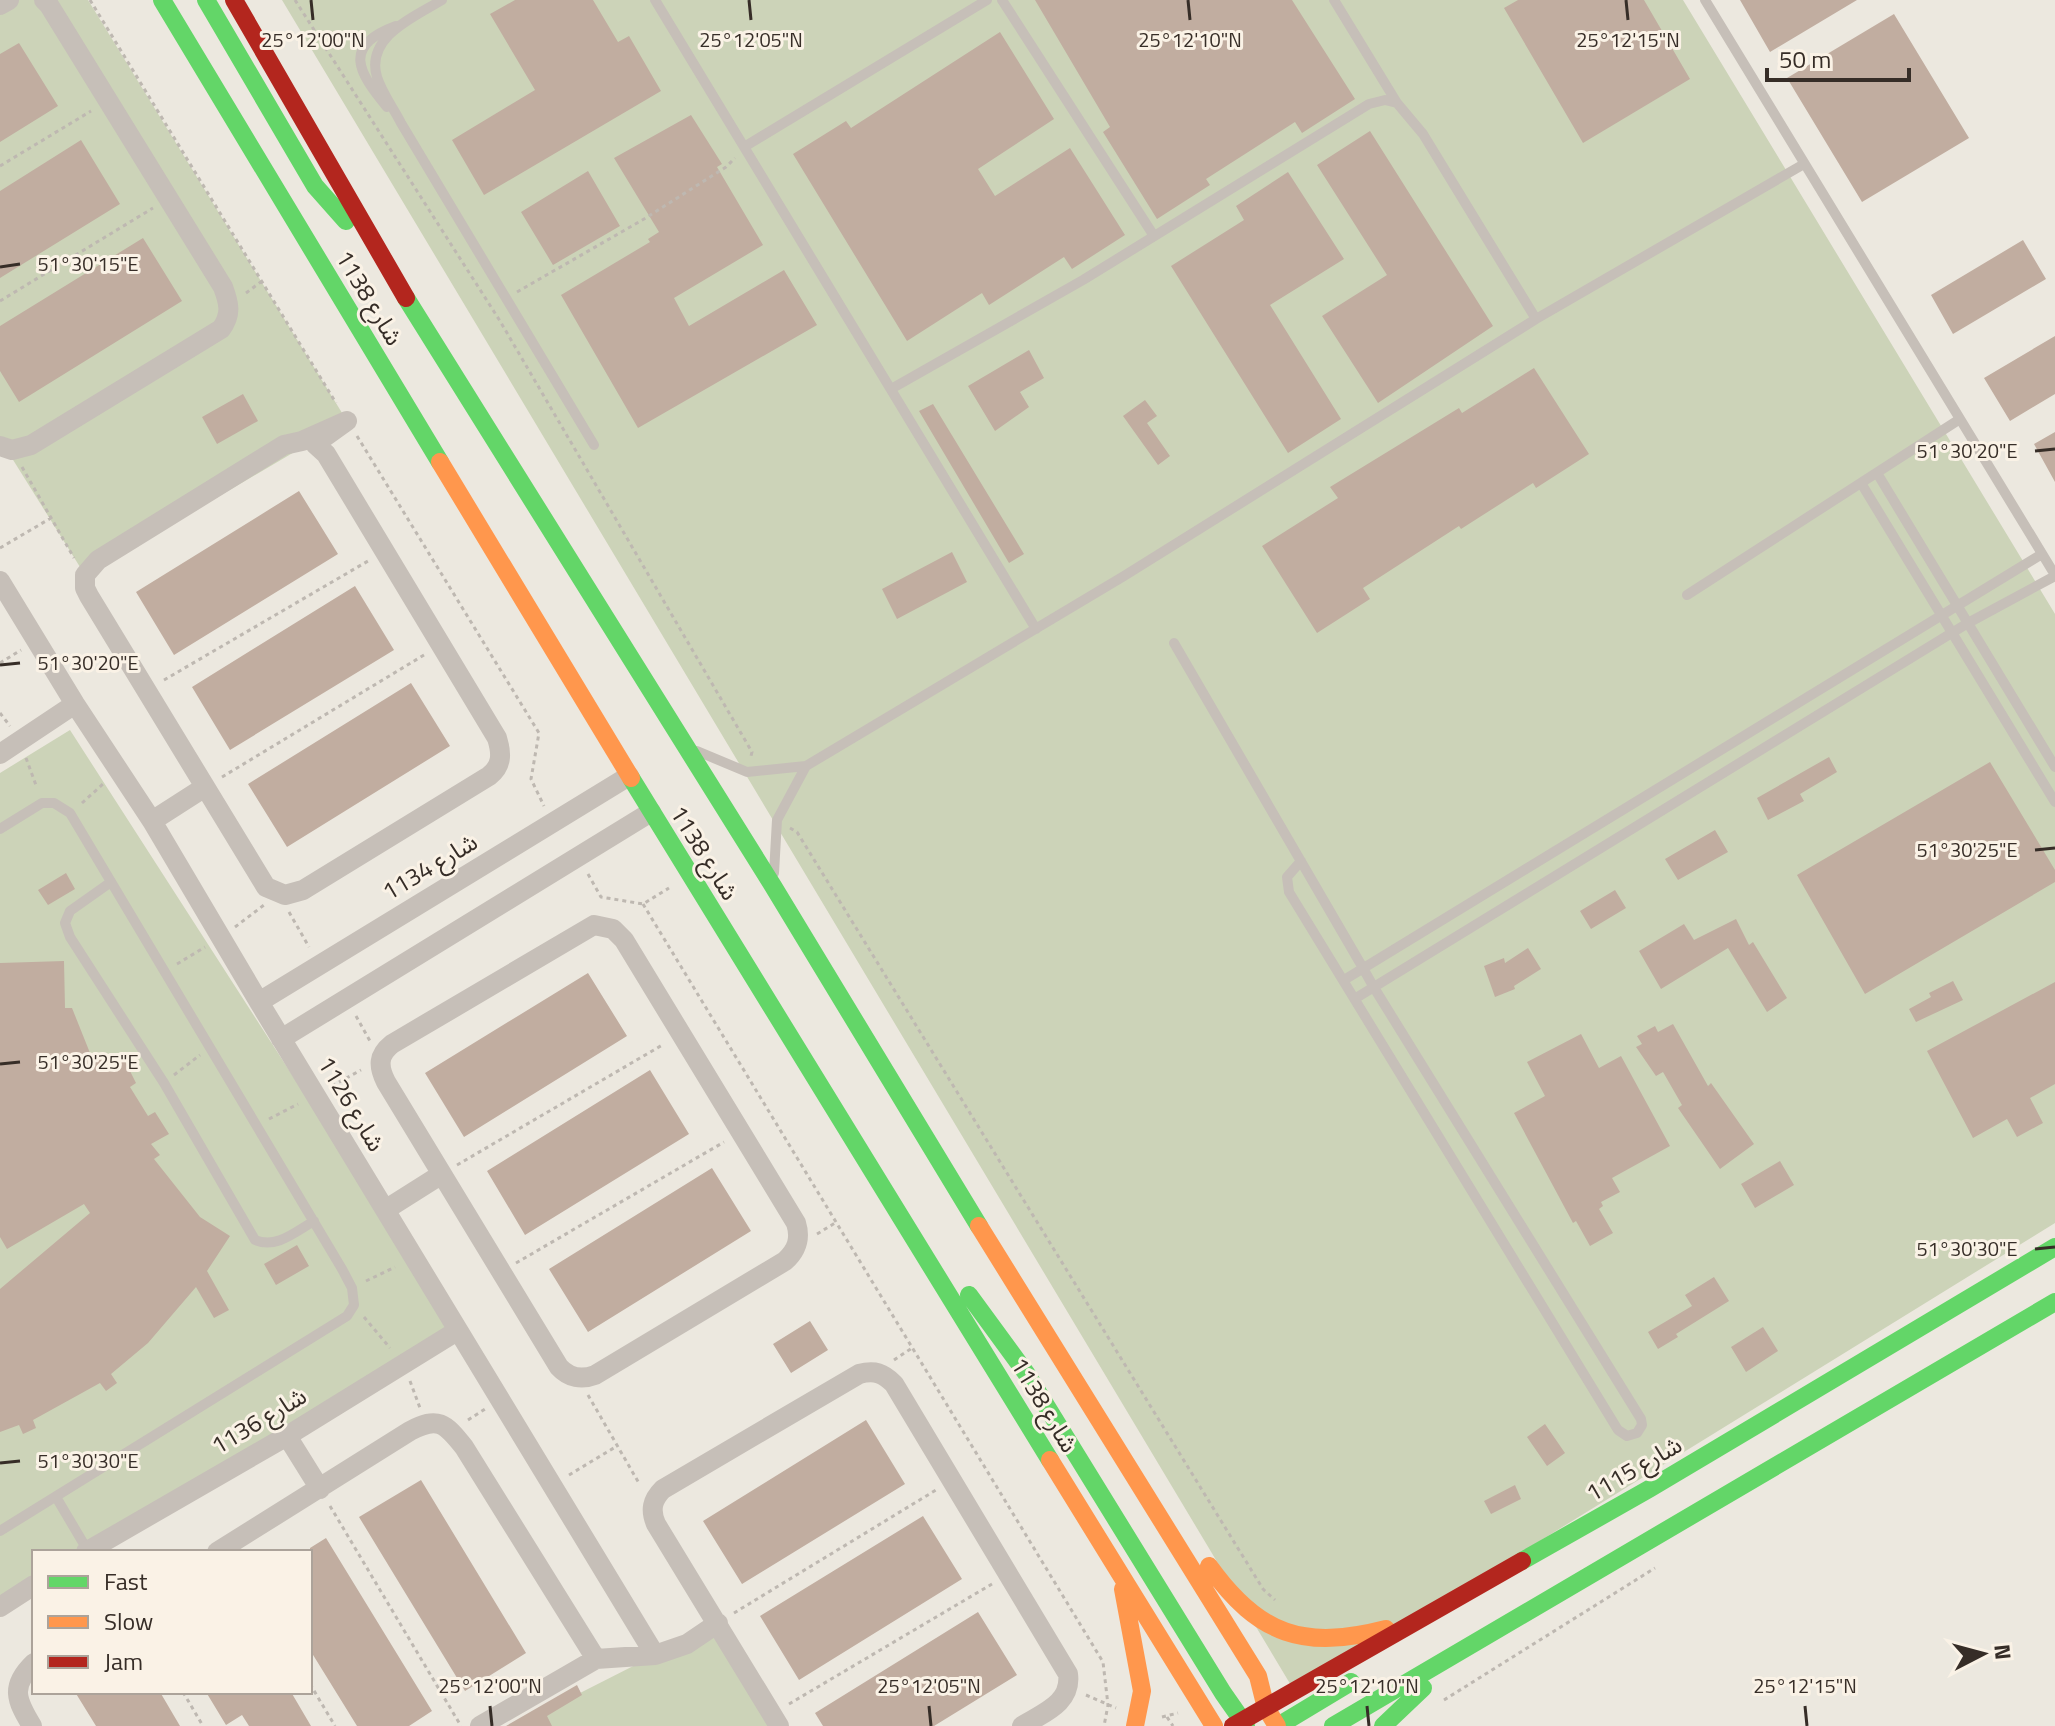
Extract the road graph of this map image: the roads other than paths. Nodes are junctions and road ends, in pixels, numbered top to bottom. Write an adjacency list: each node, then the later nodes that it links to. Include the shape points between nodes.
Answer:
1 (9, 0): 12 (street)
2 (44, 0): 22 (street, via 223,287 229,306 227,321 212,335 31,445)
3 (206, 0): 17 (street, via 315,186)
4 (234, 0): 17 (street, شارع 1138)
5 (442, 0): 21 (lane, via 374,36 361,56 364,79 401,123)
6 (655, 0): 14 (lane)
7 (987, 0): 14 (lane)
8 (1002, 0): 16 (lane)
9 (1334, 0): 13 (lane)
10 (1705, 0): 15 (lane)
11 (162, 4): 40 (street, شارع 1138)
12 (0, 5)
13 (1397, 103): 16 (lane, via 1369,104); 18 (lane, via 1423,134)
14 (744, 147): 19 (lane)
15 (1804, 164): 18 (lane); 20 (lane)
16 (1154, 236): 19 (lane)
17 (387, 267): 36 (street, شارع 1138)
18 (1536, 319): 32 (lane)
19 (891, 389): 32 (lane)
20 (1960, 419): 23 (lane); 25 (lane)
21 (594, 445)
22 (6, 448)
23 (1877, 473): 24 (lane); 29 (lane)
24 (1861, 483): 28 (lane); 30 (lane)
25 (2042, 554): 26 (lane); 29 (lane)
26 (2055, 576): 31 (lane)
27 (0, 581): 35 (street, شارع 1126)
28 (1687, 595)
29 (1957, 605): 30 (lane); 31 (lane)
30 (1943, 614): 33 (lane); 49 (lane)
31 (1968, 623): 33 (lane); 39 (lane)
32 (1036, 629): 38 (lane)
33 (1954, 632): 42 (lane); 51 (lane)
34 (1174, 643): 46 (lane)
35 (75, 704): 37 (street); 44 (street, شارع 1126)
36 (684, 745): 38 (lane, via 747,772); 48 (street, شارع 1138)
37 (0, 754)
38 (806, 766): 48 (lane, via 777,820)
39 (2055, 767)
40 (629, 776): 43 (street, شارع 1138); 53 (street, شارع 1134)
41 (205, 787): 41 (street, via 266,887 285,895 303,890 499,765 497,738 326,454 315,444 347,421 284,445 98,560 85,575 89,596); 44 (street)
42 (2055, 802)
43 (651, 812): 54 (street); 56 (street, شارع 1138)
44 (152, 821): 53 (street, شارع 1126)
45 (0, 829): 47 (lane, via 42,803 54,803 70,813)
46 (1301, 861): 49 (lane); 50 (lane, via 1287,877 1286,887)
47 (111, 882): 58 (lane); 58 (lane, via 70,911 65,923 70,937 164,1083 255,1240 266,1245)
48 (773, 886): 60 (street, شارع 1138)
49 (1363, 968): 50 (lane); 51 (lane)
50 (1344, 980): 52 (lane)
51 (1373, 986): 52 (lane); 52 (lane, via 1641,1419 1637,1433 1627,1436 1618,1430)
52 (1356, 998)
53 (259, 1002): 54 (street, شارع 1126)
54 (281, 1039): 57 (street, شارع 1126)
55 (442, 1174): 55 (street, via 559,1367 578,1378 595,1375 785,1261 798,1238 796,1223 741,1132 619,934 607,926 588,926 382,1054 381,1072); 57 (street)
56 (897, 1209): 71 (street, شارع 1138); 84 (street, via 951,1271 1026,1373)
57 (385, 1210): 62 (street, شارع 1126)
58 (314, 1221): 66 (lane, via 352,1288 354,1305 347,1316)
59 (2055, 1247): 65 (street, شارع 1115)
60 (1010, 1277): 74 (street, via 1040,1295 1220,1585 1241,1607 1289,1634 1325,1641 1370,1634); 82 (street, شارع 1138, via 1258,1676)
61 (2055, 1302): 77 (street)
62 (457, 1331): 63 (street, شارع 1136); 78 (street, شارع 1126)
63 (287, 1436): 64 (street); 69 (street, شارع 1136)
64 (320, 1489): 70 (street); 79 (street, via 426,1422 451,1431)
65 (1649, 1489): 74 (street, شارع 1115); 76 (street, via 1599,1536)
66 (56, 1497): 67 (lane); 68 (lane)
67 (0, 1531)
68 (86, 1550)
69 (89, 1550)
70 (220, 1550)
71 (1120, 1576): 88 (street, via 1142,1691); 89 (street, شارع 1138)
72 (32, 1586): 73 (street)
73 (0, 1607)
74 (1432, 1613): 82 (street, شارع 1115)
75 (718, 1623): 78 (street, via 687,1644); 83 (street); 87 (street, via 656,1524 654,1499 859,1374 877,1371 894,1384 1068,1674 1064,1697)
76 (1422, 1639)
77 (1462, 1652): 91 (street); 92 (street)
78 (655, 1655): 79 (street)
79 (596, 1659): 86 (street)
80 (32, 1665): 85 (street, via 17,1688)
81 (1370, 1670): 90 (street)
82 (1266, 1708): 84 (street); 90 (street, شارع 1138)
83 (775, 1720)
84 (1245, 1725)
85 (32, 1726)
86 (480, 1726)
87 (1022, 1726)
88 (1135, 1726)
89 (1214, 1726)
90 (1277, 1726)
91 (1333, 1726)
92 (1383, 1726)

